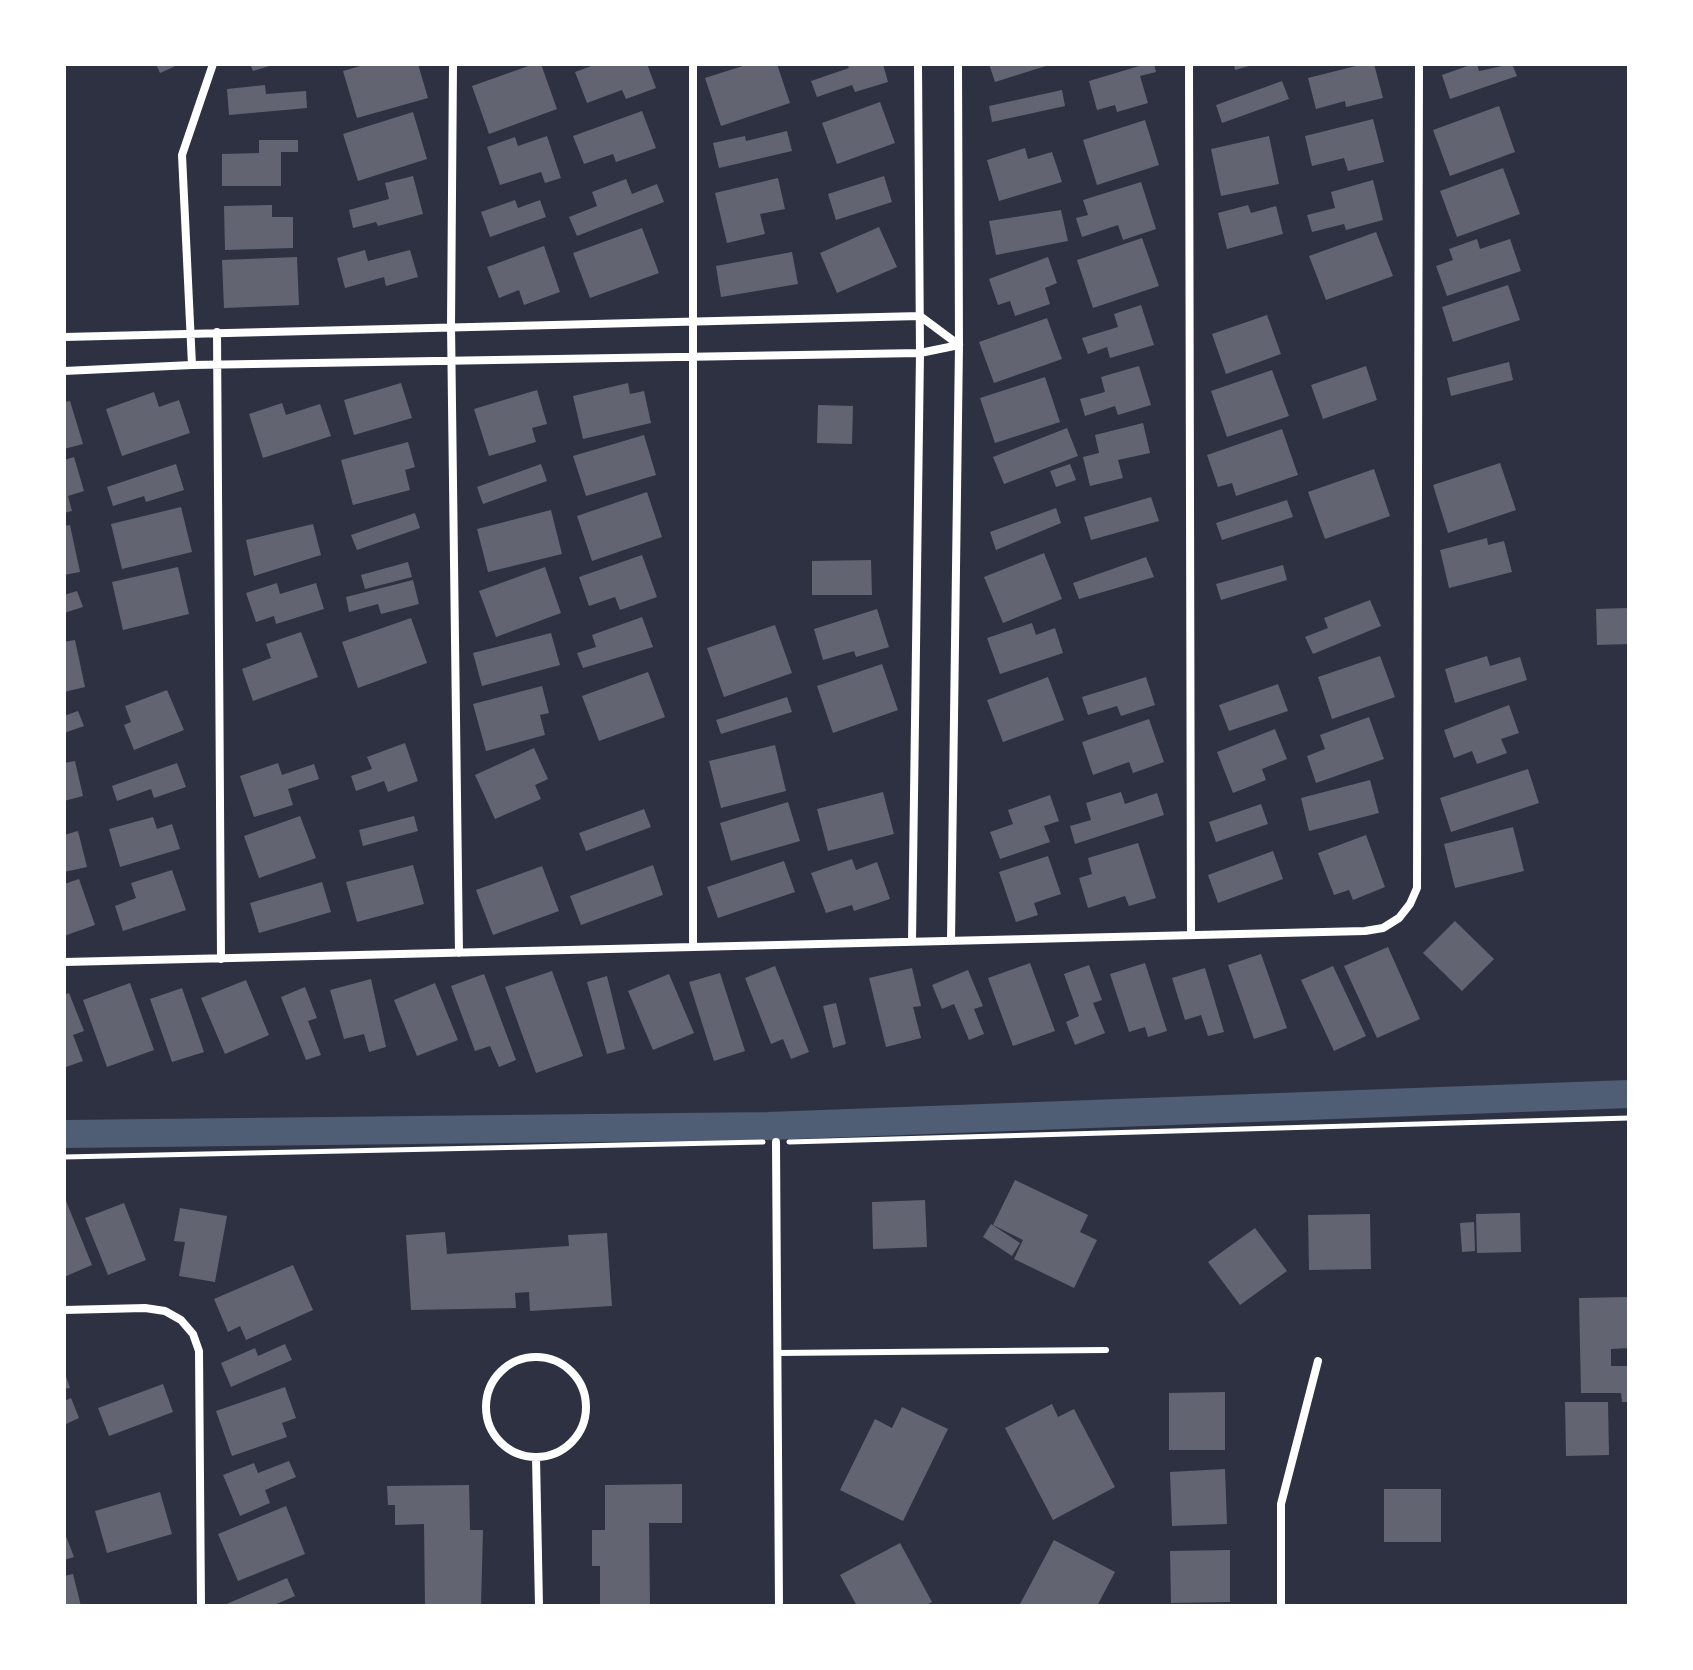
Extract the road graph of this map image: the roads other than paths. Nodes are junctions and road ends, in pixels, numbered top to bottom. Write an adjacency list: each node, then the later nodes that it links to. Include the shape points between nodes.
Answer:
1 (213, 64): 12 (street, via 182,155)
2 (453, 64): 10 (street)
3 (693, 64): 9 (street)
4 (918, 64): 8 (street)
5 (958, 64): 14 (street)
6 (1189, 64): 21 (street)
7 (1419, 64): 21 (street, via 1417,888 1399,918 1383,928)
8 (920, 316): 9 (street); 14 (street); 15 (street)
9 (693, 322): 10 (street); 16 (street)
10 (451, 325): 11 (street); 17 (street)
11 (217, 332): 12 (street); 19 (street)
12 (191, 333): 13 (street); 18 (street)
13 (64, 337)
14 (959, 345): 15 (street); 22 (street)
15 (920, 353): 16 (street); 23 (street)
16 (693, 358): 17 (street); 24 (street)
17 (452, 362): 19 (street); 25 (street)
18 (192, 365): 19 (street); 20 (street)
19 (218, 366): 26 (street)
20 (64, 371)
21 (1191, 935): 22 (street)
22 (951, 941): 23 (street)
23 (912, 942): 24 (street)
24 (693, 947): 25 (street)
25 (459, 953): 26 (street)
26 (221, 959): 27 (street)
27 (64, 962)
28 (776, 1142): 31 (street)
29 (64, 1310): 34 (street, via 165,1311 193,1334 199,1351)
30 (1106, 1350): 31 (lane)
31 (777, 1353): 36 (street)
32 (1318, 1361): 37 (street, via 1281,1504)
33 (536, 1457): 33 (street, via 572,1441 585,1420 586,1405 575,1375 548,1358 532,1357 515,1361 496,1377 486,1400 493,1433 519,1454); 35 (street)
34 (201, 1606)
35 (539, 1606)
36 (779, 1606)
37 (1281, 1606)

